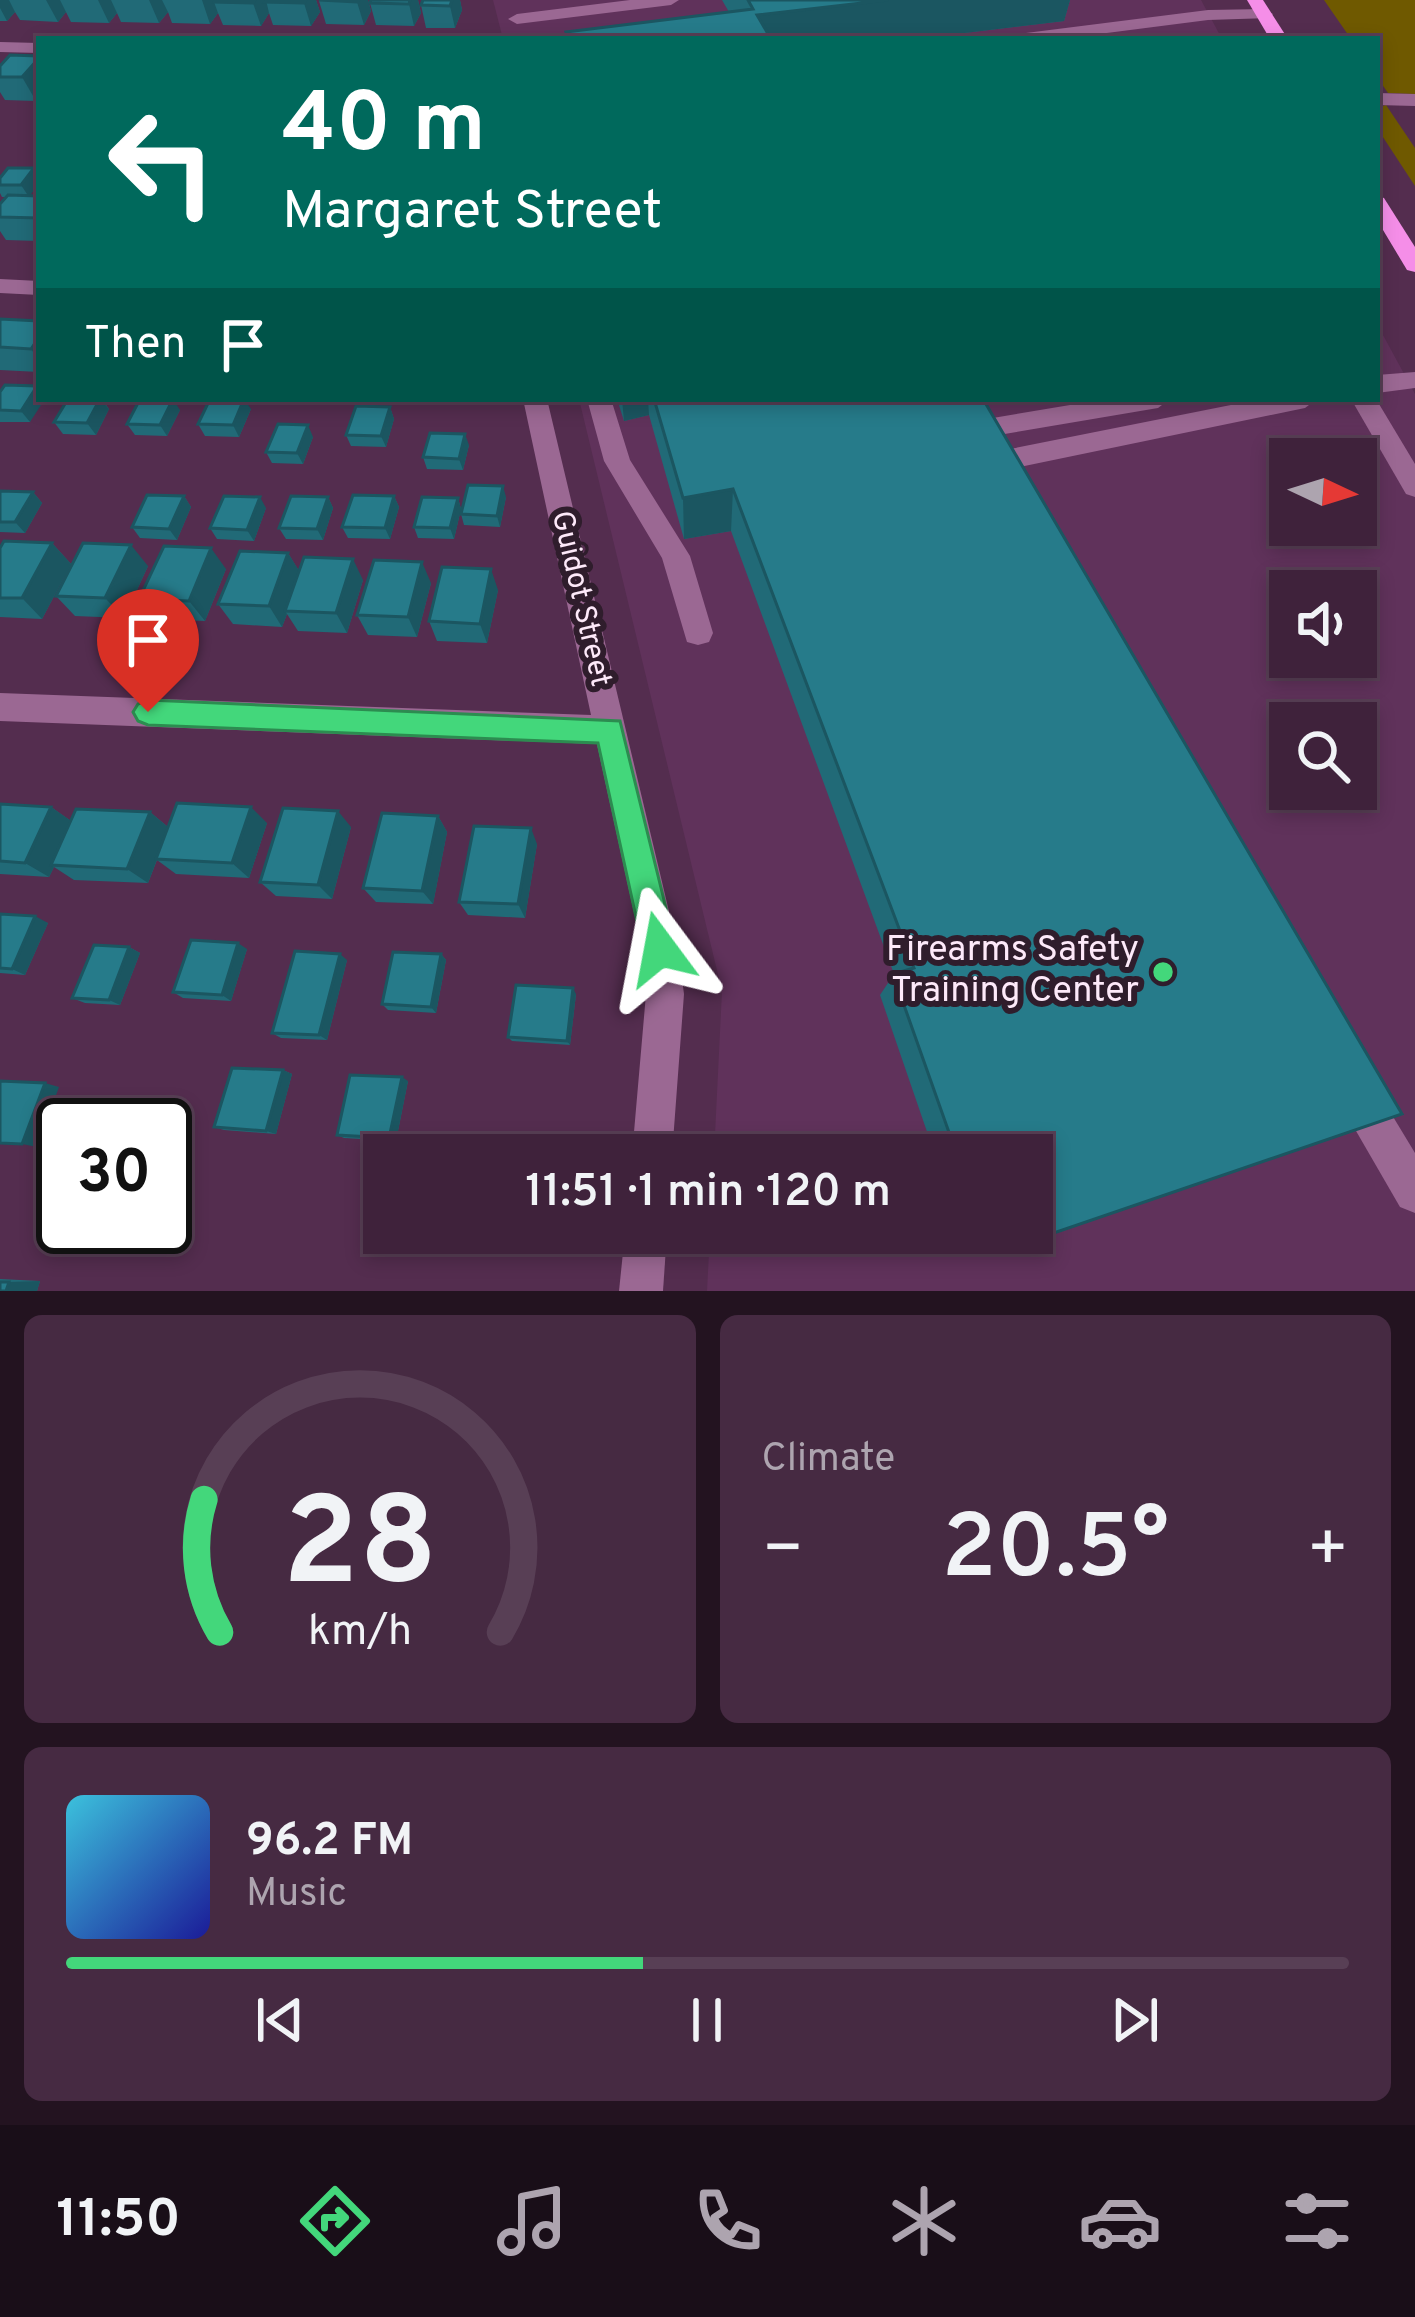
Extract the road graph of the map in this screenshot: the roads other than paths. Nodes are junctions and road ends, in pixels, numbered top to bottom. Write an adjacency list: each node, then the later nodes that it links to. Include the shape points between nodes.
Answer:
1 (675, 0): 3 (street); 6 (street)
2 (1260, 7): 7 (street); 8 (main road)
3 (636, 8): 5 (street)
4 (515, 10): 5 (street)
5 (587, 12)
6 (687, 20)
7 (1042, 36)
8 (1277, 36)
9 (0, 47): 10 (street)
10 (36, 48)
11 (1380, 100): 12 (street)
12 (1415, 100)
13 (1380, 207): 14 (main road)
14 (1412, 256)
15 (0, 286): 16 (street)
16 (36, 288)
17 (1380, 367): 18 (street)
18 (1415, 368)
19 (1415, 380): 20 (street)
20 (1380, 384)
21 (536, 402): 33 (street, Guidot Street)
22 (599, 402): 31 (street, via 617,461 676,556)
23 (959, 402): 27 (street)
24 (1140, 402): 27 (street)
25 (1290, 402): 28 (street)
26 (1365, 402): 29 (street)
27 (975, 430): 28 (street)
28 (995, 462): 30 (street)
29 (1415, 488)
30 (1013, 495)
31 (698, 633)
32 (0, 707): 33 (street)
33 (609, 730): 35 (street, Guidot Street, via 665,994)
34 (1340, 1064): 36 (street)
35 (654, 1134)
36 (1415, 1192)
37 (644, 1254): 38 (street)
38 (641, 1291)

